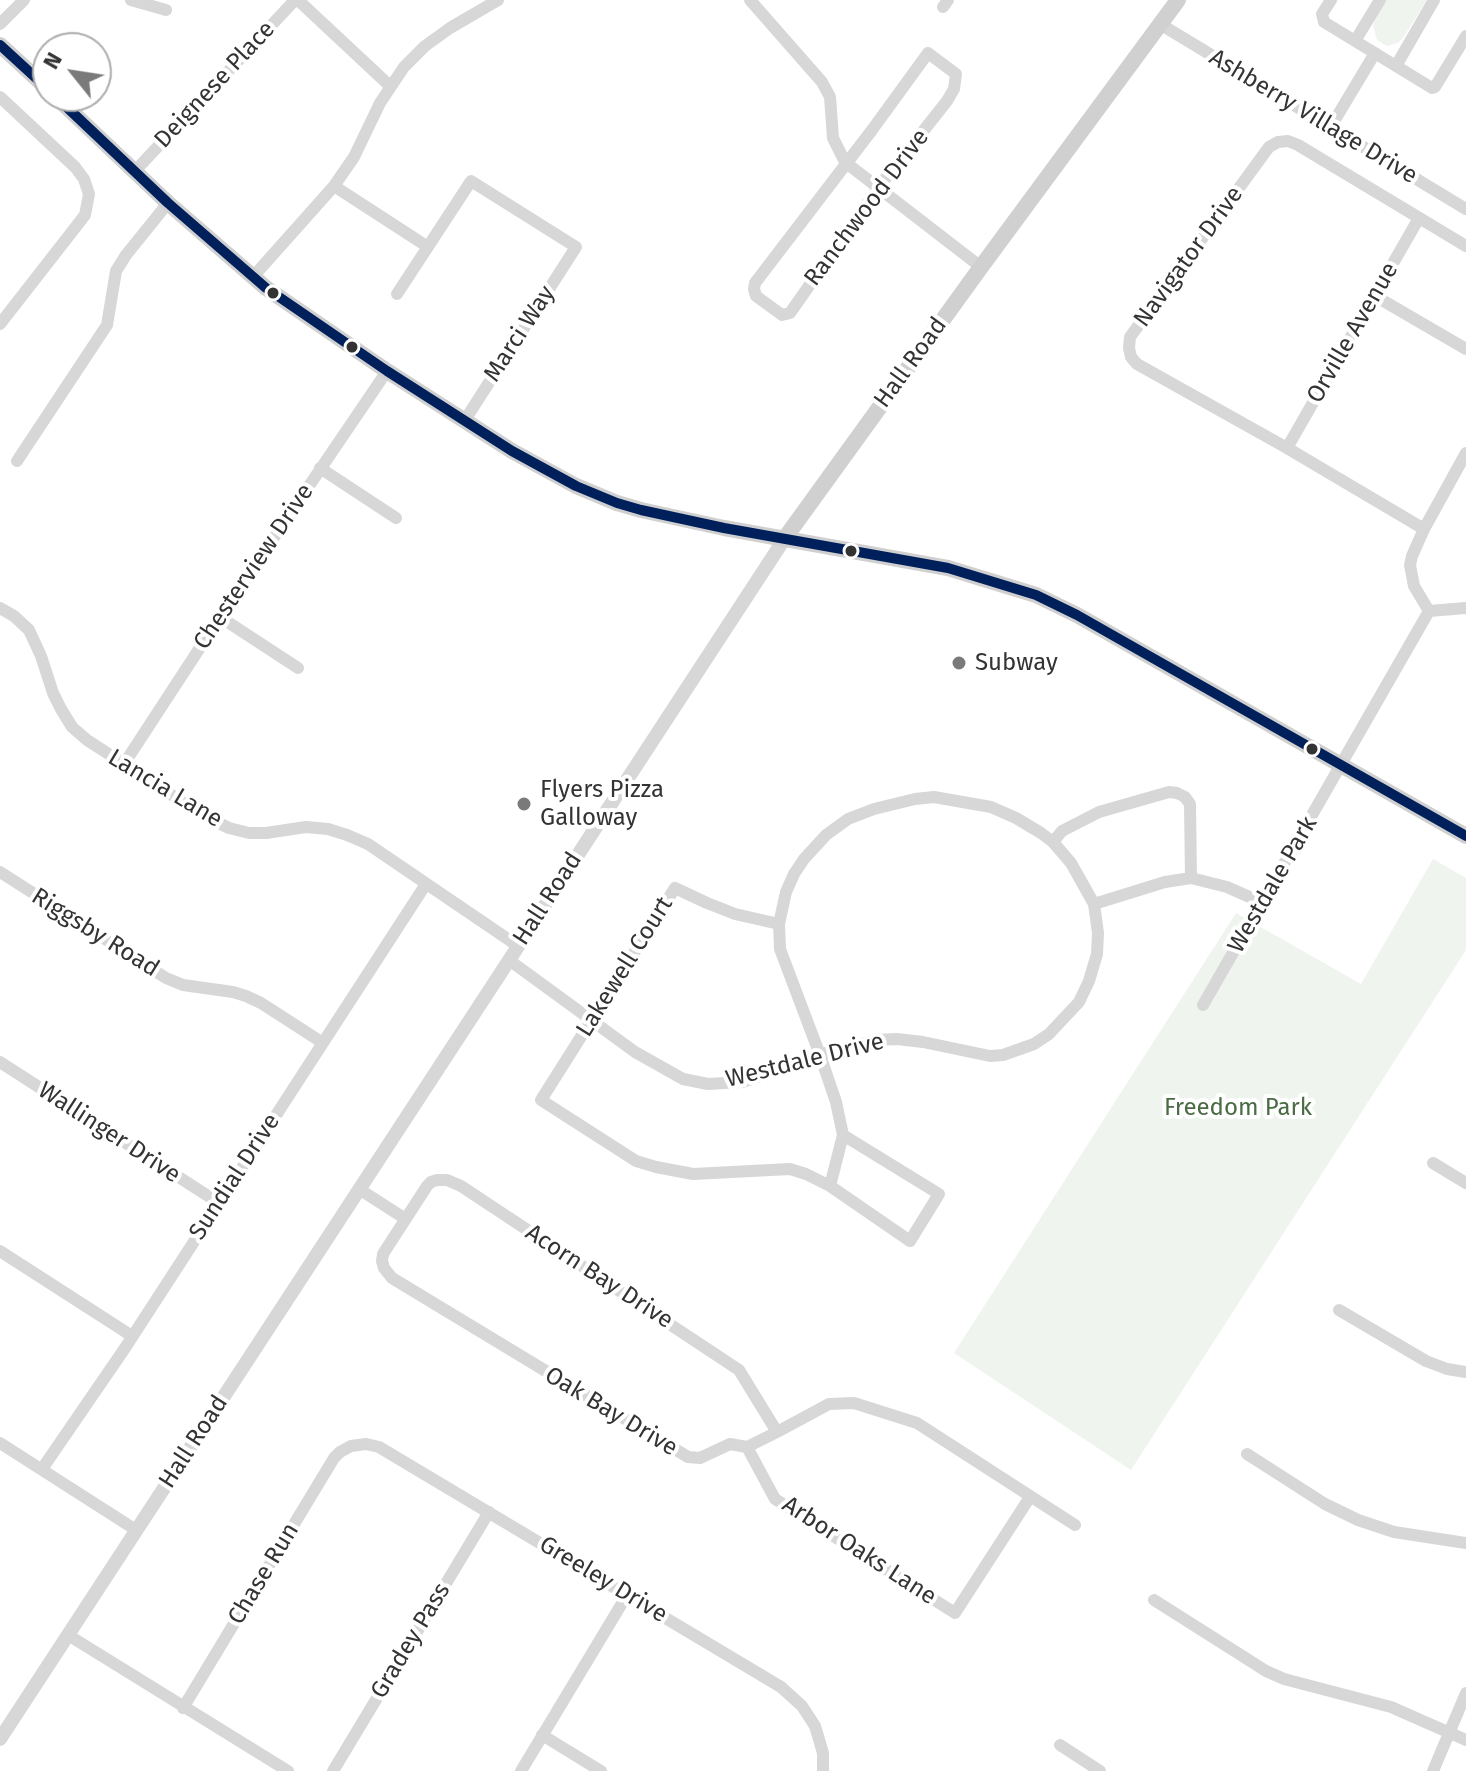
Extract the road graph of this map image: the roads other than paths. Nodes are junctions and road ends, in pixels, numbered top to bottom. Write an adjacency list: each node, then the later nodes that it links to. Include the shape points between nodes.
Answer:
1 (24, 0): 11 (street)
2 (131, 0): 10 (street)
3 (297, 0): 19 (street); 24 (street, Deignese Place)
4 (498, 0): 19 (street, via 425,46)
5 (750, 0): 23 (street, via 822,82 830,97 833,138)
6 (1178, 0): 12 (main road, Hall Road)
7 (1331, 0): 14 (street, via 1322,14 1324,22)
8 (1380, 0): 14 (street)
9 (1434, 0): 17 (street)
10 (166, 10)
11 (0, 24)
12 (1160, 24): 22 (street, Ashberry Village Drive); 32 (main road, Hall Road)
13 (1466, 36): 17 (street, via 1435,87)
14 (1355, 41): 16 (street)
15 (0, 45): 18 (main road)
16 (1375, 53): 17 (street); 22 (street)
17 (1396, 66)
18 (32, 74)
19 (390, 86): 25 (street)
20 (0, 97): 36 (street, via 75,167 89,194 85,215)
21 (72, 112): 24 (main road)
22 (1330, 128): 28 (street, Ashberry Village Drive)
23 (846, 163): 26 (street); 26 (street, Ranchwood Drive, via 928,53 956,74 947,101); 26 (street, Ranchwood Drive, via 755,283 756,296 782,315 790,313)
24 (135, 171): 27 (main road)
25 (334, 186): 31 (street); 33 (street)
26 (878, 188): 32 (street)
27 (168, 203): 33 (main road); 42 (street, via 116,271 107,325)
28 (1466, 209)
29 (1419, 218): 30 (street, Navigator Drive); 35 (street, Orville Avenue); 40 (street, Navigator Drive, via 1298,145 1278,142 1269,147 1130,337 1131,357 1137,364)
30 (1466, 246)
31 (428, 247): 34 (street); 39 (street, Marci Way, via 471,181 576,247)
32 (981, 267): 46 (main road, Hall Road)
33 (252, 278): 38 (main road)
34 (397, 294)
35 (1375, 296): 37 (street); 40 (street, Orville Avenue)
36 (0, 324)
37 (1466, 349)
38 (387, 371): 39 (main road); 43 (street, Chesterview Drive)
39 (465, 420): 46 (main road, via 565,480 617,503)
40 (1287, 448): 45 (street, Navigator Drive)
41 (1466, 453): 45 (street)
42 (17, 461)
43 (320, 468): 44 (street); 50 (street, Chesterview Drive)
44 (396, 518)
45 (1424, 529): 49 (street, via 1410,565 1414,586)
46 (785, 538): 53 (main road, via 948,568 1036,595); 62 (street, Hall Road)
47 (0, 608): 52 (street, Lancia Lane, via 29,630 72,727)
48 (1466, 608): 49 (street)
49 (1429, 611): 53 (street, Westdale Park)
50 (220, 617): 51 (street); 52 (street, Chesterview Drive)
51 (298, 668)
52 (124, 764): 58 (street, Lancia Lane, via 229,828 249,833 306,827 338,832 368,844)
53 (1342, 765): 54 (main road); 59 (street, Westdale Park)
54 (1466, 836)
55 (1053, 842): 57 (street, via 1062,831 1099,812 1177,793 1190,804); 60 (street); 61 (street, via 1016,818 962,801 934,797 874,809 848,819 804,859 786,892)
56 (0, 872): 66 (street, Riggsby Road, via 166,978 246,996)
57 (1191, 878): 59 (street); 60 (street)
58 (426, 884): 62 (street, Lancia Lane); 66 (street, Sundial Drive)
59 (1263, 903): 64 (street, Westdale Park)
60 (1094, 904): 67 (street, Westdale Drive, via 1097,954 1089,981 1079,1002 1034,1044 990,1056 923,1042 876,1040)
61 (779, 924): 65 (street, Lakewell Court, via 735,914 675,888); 67 (street, via 780,949)
62 (518, 946): 63 (street, Hall Road)
63 (509, 960): 65 (street, Westdale Drive); 73 (street, Hall Road)
64 (1203, 1005)
65 (592, 1020): 67 (street, Westdale Drive, via 656,1065 708,1084 742,1082); 72 (street, Lakewell Court, via 541,1100 636,1161 693,1174 790,1169)
66 (323, 1043): 74 (street, Sundial Drive)
67 (820, 1055): 69 (street)
68 (0, 1062): 74 (street, Wallinger Drive)
69 (843, 1135): 72 (street); 72 (street, via 939,1194 910,1241)
70 (1433, 1163): 71 (street)
71 (1466, 1183)
72 (830, 1186)
73 (359, 1189): 75 (street); 89 (street, Hall Road)
74 (219, 1203): 78 (street, Sundial Drive)
75 (404, 1218): 80 (street, Acorn Bay Drive, via 431,1182 447,1180 461,1186 739,1370); 83 (street, Oak Bay Drive, via 383,1254 392,1278 688,1457 700,1458 730,1444)
76 (0, 1251): 78 (street)
77 (1339, 1310): 79 (street, via 1426,1361)
78 (132, 1336): 85 (street, Sundial Drive)
79 (1466, 1372)
80 (777, 1432): 83 (street, Oak Bay Drive); 86 (street, Oak Bay Drive, via 829,1404 854,1403 917,1423)
81 (0, 1443): 85 (street)
82 (351, 1446): 87 (street, Greeley Drive, via 379,1447); 95 (street, Chase Run, via 334,1458)
83 (747, 1447): 86 (street, Arbor Oaks Lane, via 775,1499 955,1613)
84 (1247, 1454): 90 (street, via 1358,1520 1394,1532)
85 (42, 1469): 89 (street)
86 (1030, 1497): 88 (street, Oak Bay Drive)
87 (489, 1512): 91 (street, Greeley Drive); 102 (street, Gradey Pass)
88 (1075, 1525)
89 (136, 1530): 93 (street, Hall Road)
90 (1466, 1543)
91 (627, 1595): 97 (street); 105 (street, Greeley Drive, via 793,1696 815,1726)
92 (1154, 1600): 96 (street, via 1266,1671 1391,1707)
93 (68, 1635): 95 (street); 98 (street, Hall Road)
94 (1466, 1693): 96 (street)
95 (183, 1708): 101 (street)
96 (1450, 1732): 99 (street); 107 (street)
97 (542, 1735): 103 (street); 104 (street)
98 (0, 1739)
99 (1466, 1740)
100 (1060, 1745): 106 (street)
101 (288, 1771)
102 (333, 1771)
103 (521, 1771)
104 (601, 1771)
105 (823, 1771)
106 (1100, 1771)
107 (1433, 1771)

